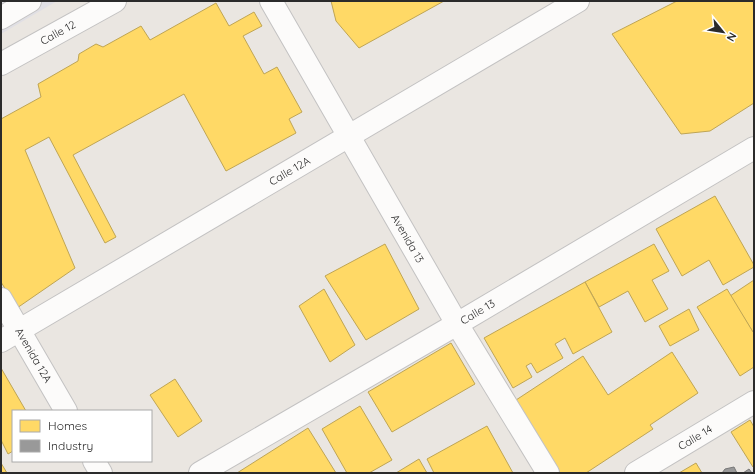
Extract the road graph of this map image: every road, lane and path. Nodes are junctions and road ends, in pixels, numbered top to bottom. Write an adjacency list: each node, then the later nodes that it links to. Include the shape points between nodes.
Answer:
1 (30, 1): 5 (street)
2 (115, 1): 6 (street, Calle 12)
3 (271, 1): 7 (street, Avenida 13)
4 (578, 1): 7 (street, Calle 12A)
5 (1, 18)
6 (1, 64)
7 (350, 137): 10 (street, Avenida 13); 11 (street, Calle 12A)
8 (754, 148): 10 (street, Calle 13)
9 (1, 299): 11 (street, Avenida 12A)
10 (458, 324): 16 (street, Calle 13); 17 (street, Avenida 13)
11 (10, 335): 13 (street, Avenida 12A)
12 (754, 402): 18 (street, Calle 14)
13 (65, 410)
14 (95, 462): 15 (street)
15 (101, 473)
16 (200, 473)
17 (548, 473)
18 (636, 473)

